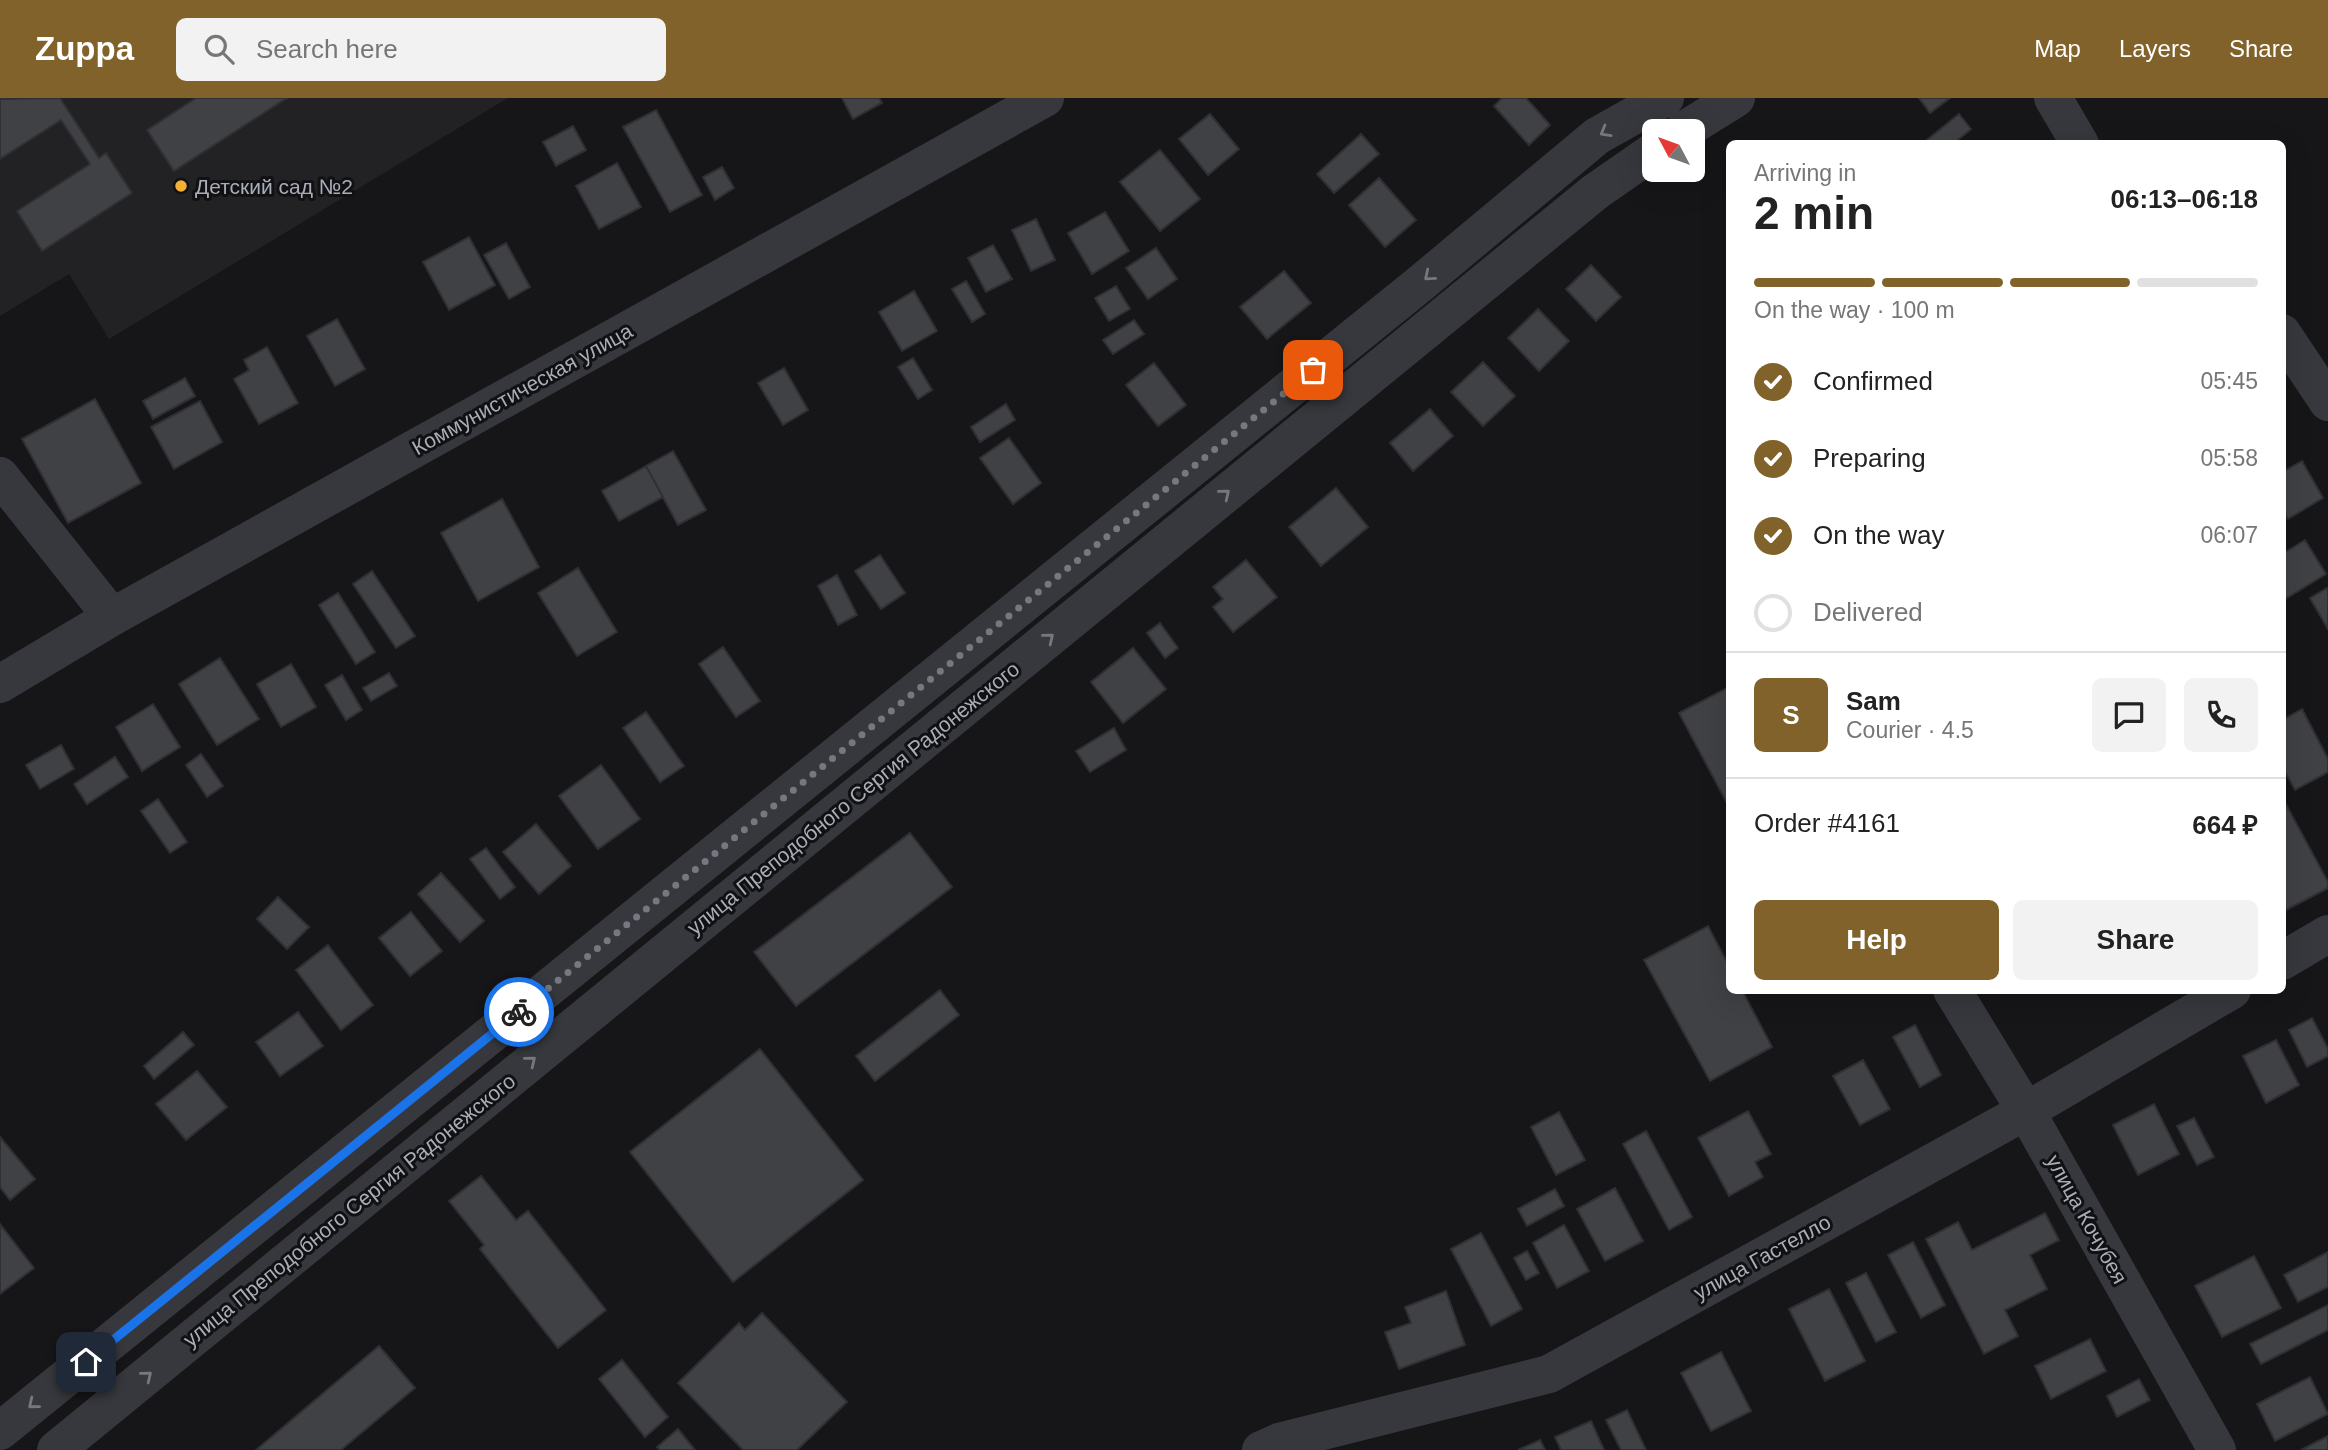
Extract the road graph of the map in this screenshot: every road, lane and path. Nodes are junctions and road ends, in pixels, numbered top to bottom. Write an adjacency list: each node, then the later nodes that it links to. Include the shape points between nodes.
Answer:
1 (1045, 98): 11 (street, Коммунистическая улица)
2 (1665, 98): 18 (street, улица Преподобного Сергия Радонежского, one-way to 18, via 1597,136)
3 (1736, 98): 5 (street)
4 (2053, 98): 6 (street)
5 (1702, 119)
6 (2078, 140)
7 (1642, 159): 19 (street, улица Преподобного Сергия Радонежского, one-way to 7, via 1595,192)
8 (2286, 338): 9 (street)
9 (2328, 402)
10 (0, 476): 11 (street)
11 (112, 617): 12 (street, Коммунистическая улица)
12 (0, 684)
13 (2328, 934): 14 (street)
14 (2286, 959)
15 (1954, 994): 17 (street, улица Кочубея)
16 (2225, 994): 17 (street, улица Гастелло)
17 (2026, 1111): 20 (street, улица Гастелло, via 1549,1374); 21 (street, улица Кочубея)
18 (0, 1431)
19 (56, 1450)
20 (1261, 1450)
21 (2217, 1450)

